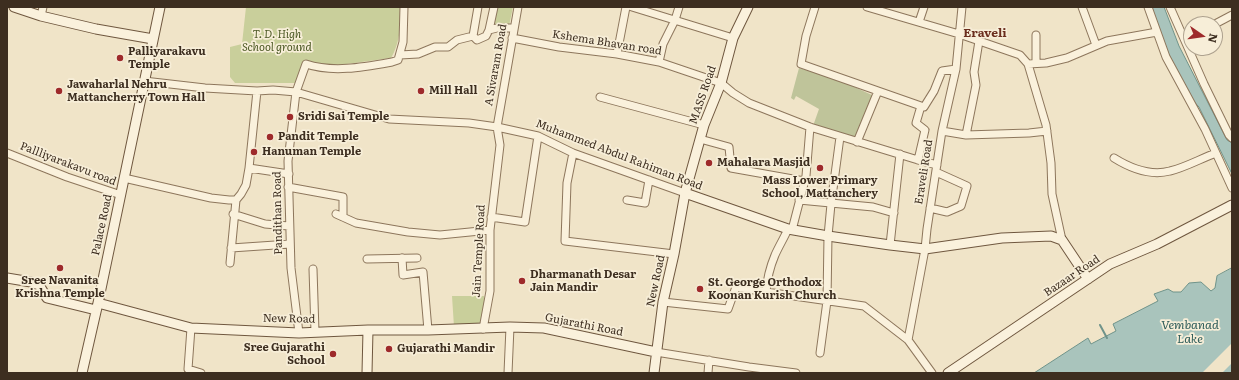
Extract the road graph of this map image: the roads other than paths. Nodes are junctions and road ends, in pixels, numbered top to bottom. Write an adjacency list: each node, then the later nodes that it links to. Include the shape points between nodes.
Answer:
1 (14, 7): 20 (street)
2 (43, 7): 20 (street)
3 (160, 7): 33 (street, Palace Road)
4 (404, 7): 37 (street)
5 (478, 7): 29 (street)
6 (494, 7): 25 (street)
7 (518, 7): 24 (street, A Sivaram Road)
8 (626, 7): 36 (street)
9 (632, 7): 21 (street)
10 (679, 7): 21 (street)
11 (748, 7): 31 (street, MASS Road)
12 (815, 7): 46 (street, via 804,43 801,64)
13 (867, 7): 23 (street)
14 (924, 7): 23 (street)
15 (962, 7): 27 (street, Eraveli Road)
16 (1082, 7): 35 (street)
17 (1148, 7): 26 (street)
18 (1170, 7): 32 (street)
19 (1232, 15): 22 (street)
20 (41, 16): 33 (street)
21 (675, 20): 31 (street); 39 (street, via 663,44)
22 (1223, 20)
23 (918, 22): 27 (street)
24 (514, 28): 25 (street); 30 (street, A Sivaram Road)
25 (489, 30): 29 (street, via 486,36 477,40)
26 (1157, 32): 35 (street); 63 (street, via 1166,57)
27 (959, 34): 34 (street); 42 (street, Eraveli Road)
28 (1036, 35): 40 (street)
29 (473, 36): 37 (street, via 457,40 448,47 435,47 418,54)
30 (512, 38): 36 (street, Kshema Bhavan road); 51 (street, A Sivaram Road)
31 (733, 38): 44 (street, MASS Road)
32 (1183, 38)
33 (153, 39): 43 (street, Palace Road)
34 (979, 42): 41 (street, via 1020,55); 55 (street, via 974,72 976,85)
35 (1096, 45): 40 (street, via 1067,58)
36 (617, 54): 39 (street, Kshema Bhavan road)
37 (400, 55): 47 (street, Pandithan Road, via 398,60 392,62 350,68 323,69 306,64)
38 (1192, 56): 57 (street)
39 (659, 62): 44 (street, Kshema Bhavan road)
40 (1036, 63): 41 (street)
41 (1028, 64): 54 (street)
42 (956, 69): 49 (street, via 942,71 934,91 924,107); 53 (street, Eraveli Road)
43 (144, 81): 45 (street, Muhammed Abdul Rahiman Road); 70 (street, Palace Road)
44 (721, 83): 50 (street, MASS Road); 52 (street, via 750,104)
45 (256, 91): 47 (street, Muhammed Abdul Rahiman Road); 67 (street)
46 (878, 91): 49 (street); 60 (street)
47 (296, 92): 51 (street, Muhammed Abdul Rahiman Road, via 389,119); 69 (street, Pandithan Road, via 288,161)
48 (600, 97): 50 (street)
49 (921, 106): 66 (street, via 916,123 925,130)
50 (704, 125): 59 (street, MASS Road)
51 (497, 127): 56 (street, Muhammed Abdul Rahiman Road); 87 (street, Jain Temple Road, via 500,145)
52 (810, 127): 58 (street); 72 (street)
53 (942, 131): 55 (street); 68 (street, Eraveli Road)
54 (1047, 131): 55 (street); 92 (street, via 1052,194)
55 (966, 135)
56 (538, 136): 61 (street, Muhammed Abdul Rahiman Road); 87 (street, via 525,222)
57 (1231, 136)
58 (840, 137): 60 (street); 80 (street)
59 (700, 139): 72 (street, via 729,147 731,168); 75 (street, MASS Road)
60 (857, 142): 64 (street)
61 (573, 152): 71 (street, Muhammed Abdul Rahiman Road); 97 (street, via 567,183 565,241)
62 (7, 153): 76 (street, Pallliyarakavu road)
63 (1216, 153): 65 (street, via 1170,171 1158,172 1136,170); 74 (street)
64 (900, 154): 66 (street); 83 (street)
65 (1114, 158)
66 (918, 160): 68 (street)
67 (250, 168): 69 (street); 77 (street, via 246,185)
68 (936, 168): 82 (street, Eraveli Road); 82 (street, via 967,186 961,206 946,212)
69 (289, 174): 73 (street, Pandithan Road)
70 (124, 178): 76 (street, Palace Road); 77 (street, via 211,198)
71 (649, 180): 75 (street, Muhammed Abdul Rahiman Road); 78 (street, via 645,204)
72 (804, 181): 79 (street)
73 (288, 187): 86 (street, via 342,198); 88 (street, Pandithan Road)
74 (1232, 188)
75 (685, 193): 89 (street, Muhammed Abdul Rahiman Road); 97 (street, New Road)
76 (121, 195): 108 (street, Palace Road)
77 (236, 200): 84 (street)
78 (627, 200)
79 (799, 200): 80 (street); 89 (street)
80 (831, 204): 83 (street, via 873,207); 91 (street)
81 (1232, 205): 104 (street, Bazaar Road, via 1157,244 1110,264)
82 (930, 208): 96 (street, Eraveli Road)
83 (894, 213): 94 (street)
84 (233, 214): 88 (street, via 264,224); 95 (street)
85 (336, 214): 86 (street)
86 (343, 217): 90 (street, via 356,223 414,233 440,235)
87 (490, 217): 90 (street, Jain Temple Road)
88 (289, 226): 93 (street, Pandithan Road)
89 (790, 229): 91 (street, Muhammed Abdul Rahiman Road); 105 (street, via 776,254)
90 (490, 230): 111 (street, Jain Temple Road, via 490,292)
91 (828, 236): 94 (street, Muhammed Abdul Rahiman Road); 106 (street)
92 (1062, 240): 96 (street, Muhammed Abdul Rahiman Road, via 1051,236 1002,238); 104 (street)
93 (290, 244): 95 (street); 115 (street, Pandithan Road)
94 (890, 245): 96 (street, Muhammed Abdul Rahiman Road)
95 (231, 248): 101 (street)
96 (925, 248): 116 (street, Eraveli Road)
97 (674, 254): 107 (street, New Road)
98 (402, 258): 99 (street); 100 (street); 113 (street, via 403,275 423,272)
99 (417, 258)
100 (367, 259)
101 (230, 263)
102 (313, 269): 114 (street)
103 (7, 278): 108 (street, New Road, via 39,285 47,298)
104 (1088, 279): 129 (street, Bazaar Road)
105 (766, 292): 106 (street); 107 (street, via 736,286 728,309)
106 (827, 301): 116 (street, via 864,306); 118 (street)
107 (663, 302): 117 (street, New Road)
108 (97, 307): 110 (street, New Road); 121 (street, Palace Road)
109 (510, 327): 111 (street, Gujarathi Road); 117 (street, Gujarathi Road, via 544,328); 124 (street)
110 (191, 328): 115 (street, New Road); 120 (street)
111 (483, 328): 113 (street, New Road)
112 (368, 330): 113 (street, New Road); 114 (street, New Road); 123 (street)
113 (428, 330)
114 (316, 332): 115 (street, New Road)
115 (300, 333)
116 (908, 340): 128 (street)
117 (656, 352): 119 (street); 125 (street, New Road)
118 (820, 354)
119 (709, 360): 126 (street); 127 (street)
120 (187, 371): 122 (street)
121 (82, 373)
122 (201, 373)
123 (367, 373)
124 (508, 373)
125 (654, 373)
126 (708, 373)
127 (796, 373)
128 (932, 373)
129 (948, 373)

